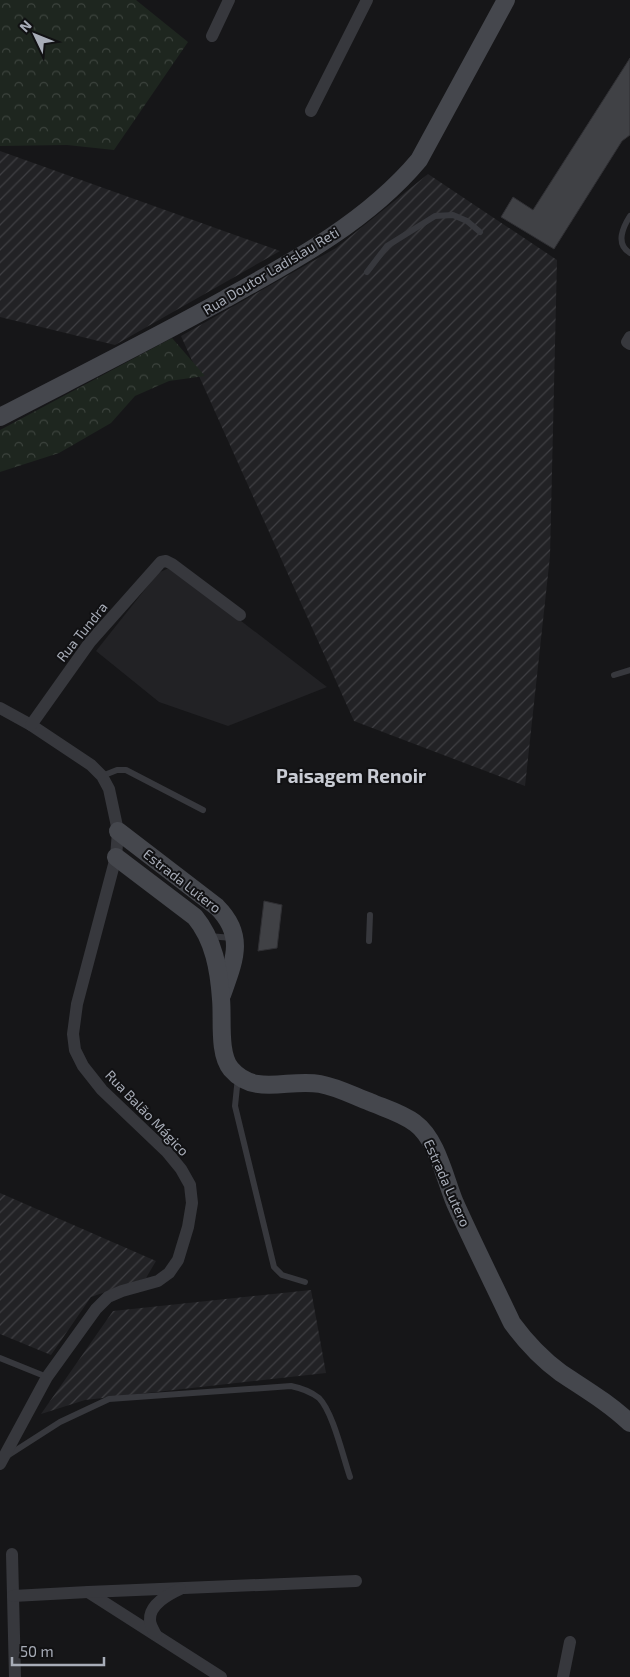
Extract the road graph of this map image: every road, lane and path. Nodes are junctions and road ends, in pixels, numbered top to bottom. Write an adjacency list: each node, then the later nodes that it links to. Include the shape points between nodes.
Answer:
1 (230, 0): 4 (street)
2 (367, 0): 5 (street)
3 (506, 0): 12 (street, Rua Doutor Ladislau Reti, via 419,160 382,198 279,269)
4 (212, 36)
5 (311, 111)
6 (630, 216): 8 (lane, via 621,239)
7 (480, 232): 9 (lane, via 467,220 453,215 435,216 387,246)
8 (630, 253)
9 (367, 272)
10 (630, 337): 11 (street, via 627,342)
11 (630, 344)
12 (0, 418)
13 (240, 615): 17 (street, Rua Tundra, via 172,564 161,562 90,642)
14 (630, 670): 15 (lane)
15 (614, 675)
16 (0, 708): 17 (street, Rua Balão Mágico)
17 (31, 725): 18 (street, Rua Balão Mágico, via 91,765)
18 (102, 776): 19 (lane, via 126,770); 20 (street, Rua Balão Mágico, via 109,789)
19 (203, 810)
20 (118, 831): 21 (street, Rua Balão Mágico); 24 (street, Estrada Lutero, via 226,915)
21 (116, 857): 23 (street, Estrada Lutero, via 195,917); 30 (street, Rua Balão Mágico, via 77,1004 73,1034 76,1050 83,1066 102,1090 181,1169 190,1185 192,1203 178,1260 169,1273 158,1281 108,1297)
22 (370, 915): 25 (lane)
23 (208, 936): 24 (lane); 26 (street, Estrada Lutero, via 214,952)
24 (236, 939): 26 (street, Estrada Lutero)
25 (369, 941)
26 (221, 998): 27 (street, Estrada Lutero, via 225,1058)
27 (238, 1076): 28 (lane, via 235,1106 274,1267 282,1275); 31 (street, Estrada Lutero, via 262,1086 331,1086 414,1122 431,1141 455,1203 512,1322 524,1339 560,1372)
28 (305, 1282)
29 (0, 1358): 30 (lane)
30 (47, 1378): 32 (street, Rua Balão Mágico)
31 (630, 1423)
32 (2, 1461): 33 (lane, via 60,1422 109,1399 291,1386 308,1390 320,1399 329,1414)
33 (350, 1477)
34 (12, 1554): 38 (street)
35 (356, 1581): 36 (street)
36 (183, 1588): 37 (street); 39 (street, via 169,1594 153,1609 150,1620)
37 (88, 1592): 38 (street); 39 (street)
38 (13, 1596): 41 (street)
39 (156, 1635): 42 (street)
40 (570, 1642): 43 (street)
41 (15, 1677)
42 (221, 1677)
43 (563, 1677)

